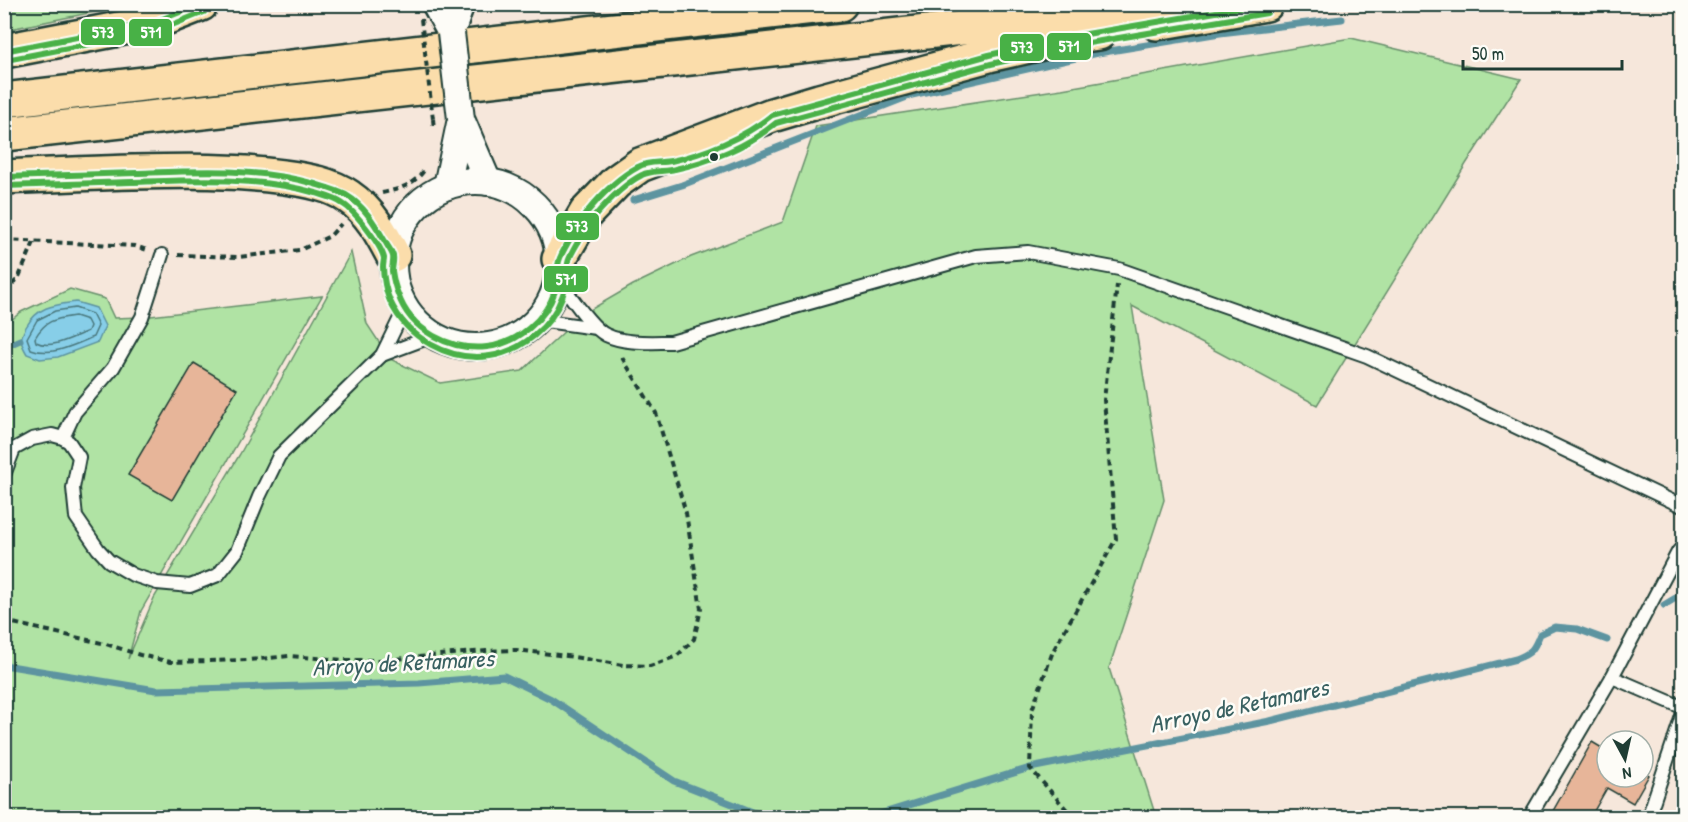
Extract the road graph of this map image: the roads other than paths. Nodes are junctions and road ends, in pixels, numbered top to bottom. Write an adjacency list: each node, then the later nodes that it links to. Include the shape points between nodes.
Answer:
1 (201, 4): 8 (highway, via 155,22)
2 (460, 4): 7 (street)
3 (840, 4): 9 (highway)
4 (1179, 4): 11 (highway)
5 (1266, 4): 17 (highway, via 1069,37 772,115 640,165 616,182 586,213)
6 (428, 12): 7 (street)
7 (451, 33): 10 (street, bridge)
8 (4, 51)
9 (4, 100)
10 (461, 119): 13 (street); 14 (street)
11 (4, 134)
12 (4, 177): 16 (highway, via 239,172 318,184 359,205)
13 (488, 182): 14 (street); 17 (street, via 523,195 537,208 556,240)
14 (447, 186): 16 (street, via 410,213 398,233)
15 (162, 255): 23 (lane, via 142,317 113,368 75,412)
16 (393, 255): 18 (street, via 394,283)
17 (558, 269): 19 (street, via 554,294); 20 (lane)
18 (405, 308): 21 (street); 22 (lane)
19 (538, 320): 20 (lane); 21 (street, via 524,333 488,347 450,344)
20 (602, 332): 25 (lane, via 630,341 671,342 976,256 1028,252 1119,269 1367,356)
21 (432, 336): 22 (lane)
22 (382, 355): 23 (lane, via 279,456 237,551 218,574 190,586 157,583 133,575 109,561 98,549 76,517 73,488 80,457)
23 (63, 438): 24 (lane, via 32,438 14,449)
24 (4, 475)
25 (1683, 507)
26 (1683, 545): 27 (lane)
27 (1612, 677): 28 (lane); 29 (lane)
28 (1683, 709): 30 (lane)
29 (1529, 818)
30 (1648, 818)

